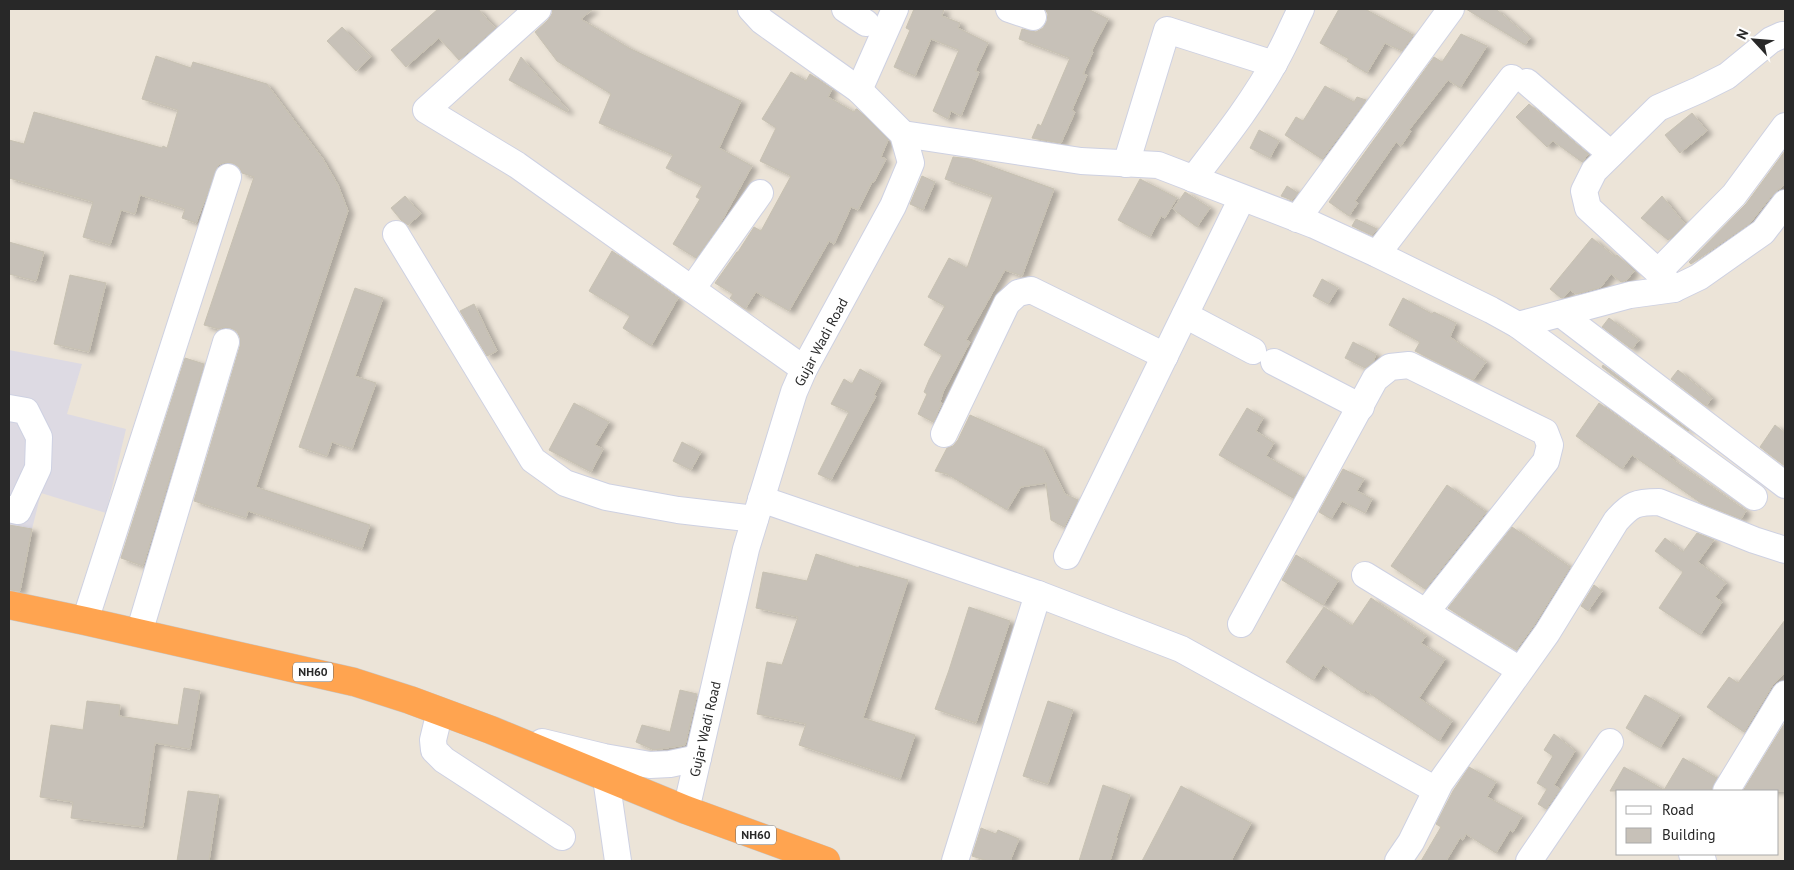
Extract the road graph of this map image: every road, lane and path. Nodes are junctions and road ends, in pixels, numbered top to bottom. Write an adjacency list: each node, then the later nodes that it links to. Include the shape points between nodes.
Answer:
1 (538, 9): 24 (street, via 426,110 517,165)
2 (751, 9): 10 (street, Gujar Wadi Road, via 762,21)
3 (845, 9): 7 (street)
4 (895, 9): 10 (street)
5 (1301, 9): 9 (street)
6 (1451, 9): 20 (street)
7 (866, 23)
8 (1785, 35): 13 (street, via 1771,40 1727,76 1658,108)
9 (1274, 64): 14 (street, via 1167,30); 16 (street, via 1234,126)
10 (859, 90): 12 (street, Gujar Wadi Road)
11 (1785, 126): 23 (street)
12 (903, 134): 14 (street, via 1081,161); 30 (street, Gujar Wadi Road, via 911,163 897,198)
13 (1611, 154): 22 (street, via 1519,80); 23 (street, via 1594,171 1584,191 1588,208)
14 (1126, 164): 16 (street, via 1158,166)
15 (228, 177): 44 (street)
16 (1193, 179): 18 (street)
17 (760, 194): 24 (street)
18 (1242, 198): 20 (street); 26 (street)
19 (1785, 203): 23 (street, via 1763,232 1699,277)
20 (1297, 219): 22 (street)
21 (396, 234): 37 (street, via 533,460 565,483 606,497 678,510)
22 (1376, 254): 27 (street)
23 (1666, 280): 25 (street, via 1630,295)
24 (692, 289): 30 (street)
25 (1561, 314): 27 (street); 34 (street)
26 (1185, 315): 29 (street); 31 (street)
27 (1518, 325): 35 (street)
28 (226, 342): 46 (street)
29 (1165, 356): 33 (street, via 1031,290 1018,293 1007,303); 39 (street)
30 (804, 368): 37 (street, Gujar Wadi Road)
31 (1361, 407): 43 (street, via 1375,379 1390,367 1409,365 1545,432 1550,445 1546,462); 45 (street)
32 (9, 408): 36 (street, via 26,411 39,437 38,468 18,511)
33 (944, 434)
34 (1785, 485)
35 (1754, 497)
36 (9, 509)
37 (758, 509): 41 (street); 52 (street, Gujar Wadi Road)
38 (1785, 550): 47 (street, via 1659,502 1643,502 1627,508)
39 (1067, 556)
40 (1365, 575): 43 (street)
41 (1038, 594): 54 (street, via 1181,649); 60 (street)
42 (9, 605): 44 (highway, NH60)
43 (1426, 612): 47 (street)
44 (85, 621): 46 (highway, NH60)
45 (1241, 624)
46 (139, 633): 49 (highway, NH60, via 354,682)
47 (1520, 670): 54 (street)
48 (1785, 694): 55 (street)
49 (440, 711): 50 (highway, NH60); 57 (street, via 433,740 434,750 444,760)
50 (490, 730): 52 (street, via 650,765); 53 (highway, NH60)
51 (1610, 742): 62 (street)
52 (698, 758): 56 (street, Gujar Wadi Road)
53 (606, 778): 56 (highway, NH60); 59 (street)
54 (1436, 790): 61 (street)
55 (1727, 790)
56 (686, 810): 58 (highway, NH60)
57 (562, 837)
58 (816, 859)
59 (618, 861)
60 (955, 861)
61 (1398, 861)
62 (1530, 861)

